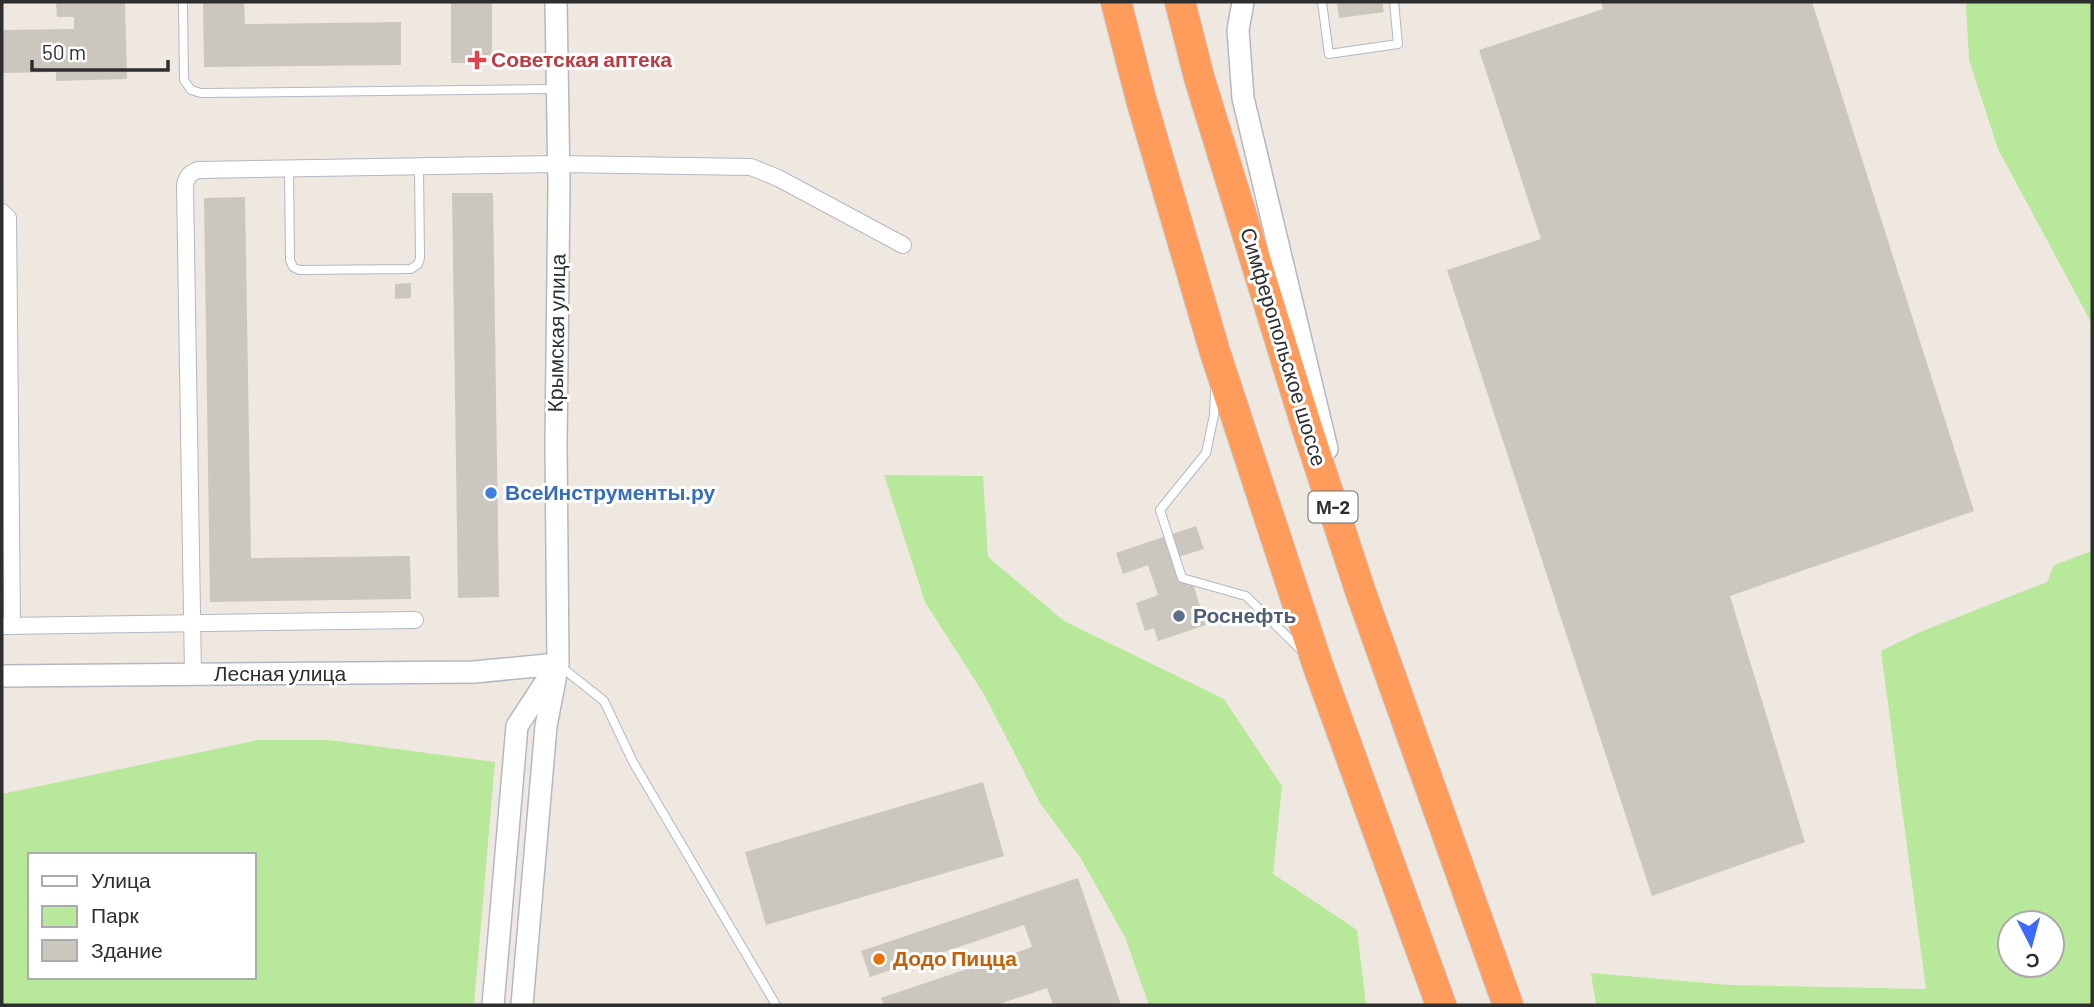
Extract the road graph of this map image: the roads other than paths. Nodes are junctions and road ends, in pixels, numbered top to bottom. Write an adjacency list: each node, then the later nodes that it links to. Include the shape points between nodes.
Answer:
1 (183, 2): 8 (lane, via 184,80 191,90 201,93)
2 (556, 2): 8 (street, Крымская улица)
3 (1116, 2): 14 (highway)
4 (1180, 2): 17 (highway, Симферопольское шоссе / М-2, via 1199,77)
5 (1243, 2): 17 (street, via 1238,30 1243,97)
6 (1322, 2): 7 (lane, via 1329,54 1398,44)
7 (1394, 2)
8 (558, 89): 9 (street, Крымская улица)
9 (559, 164): 10 (street); 13 (street, via 751,167); 21 (street, Крымская улица)
10 (419, 166): 11 (street); 11 (lane, via 420,258 411,269 293,267)
11 (289, 168): 19 (street, via 198,170 186,178)
12 (2, 212): 15 (street, via 8,218)
13 (903, 245)
14 (1216, 352): 22 (highway); 22 (lane, via 1214,415 1206,453 1160,510 1182,578 1246,596)
15 (6, 363): 16 (street)
16 (6, 467): 20 (street)
17 (1360, 590): 29 (highway, Симферопольское шоссе / М-2)
18 (415, 620): 19 (street)
19 (192, 624): 20 (street); 23 (street)
20 (7, 626)
21 (558, 664): 23 (street, Лесная улица, via 474,672); 25 (street, via 517,726); 26 (street, Крымская улица, via 546,726); 27 (lane, via 604,701 633,762)
22 (1318, 666): 28 (highway)
23 (193, 675): 24 (street, Лесная улица)
24 (2, 676)
25 (493, 1005)
26 (522, 1005)
27 (776, 1005)
28 (1441, 1005)
29 (1508, 1005)

